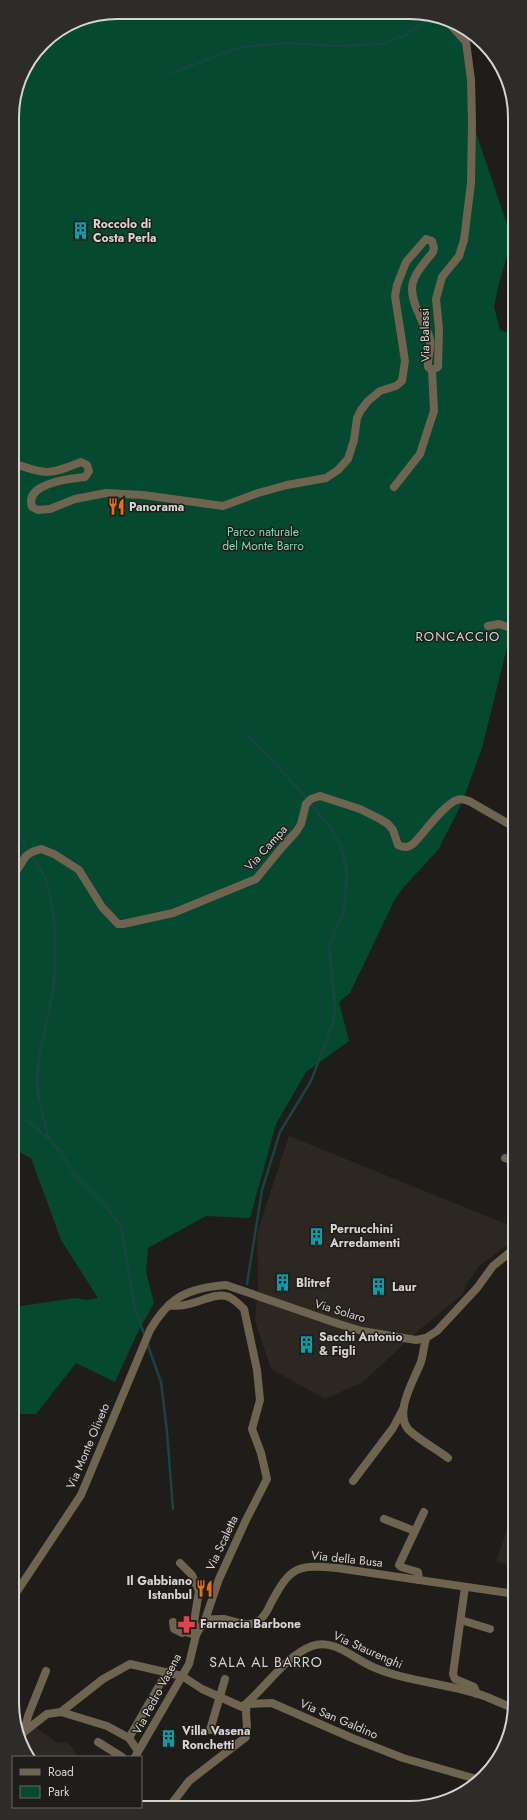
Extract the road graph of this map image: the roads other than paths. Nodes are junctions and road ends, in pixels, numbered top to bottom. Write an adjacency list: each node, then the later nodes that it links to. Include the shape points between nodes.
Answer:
1 (455, 30): 2 (street, Via Balassi, via 466,42 471,80 471,183 464,240 459,256 442,277 436,299 439,359 438,367)
2 (432, 370): 3 (street, Via Balassi, via 428,367 430,336 412,299 411,291 416,273 433,252 432,241 426,239 406,262 395,296 405,361 402,381 396,386 380,391 368,401 357,418 348,459 326,478 265,491 223,506 144,495 106,493 38,510 32,507 30,501 35,492 58,482 85,477 89,471 87,465 81,462 62,471 48,473); 4 (street, via 434,411 420,454)
3 (19, 465)
4 (394, 487)
5 (488, 626): 6 (street, via 499,624)
6 (508, 627)
7 (508, 824): 8 (street, Via Campa, via 469,801 456,800 444,809 408,848 398,845 393,830 380,819 360,809 320,796 306,804 296,832 256,879 173,913 123,924 118,924 102,906 79,870 54,854 41,849 32,852)
8 (19, 867)
9 (505, 1158): 10 (street)
10 (508, 1159)
11 (508, 1254): 13 (street, via 493,1266 438,1331)
12 (172, 1302): 13 (street, Via Solaro, via 191,1291 207,1286 226,1285 362,1331 403,1339); 23 (street, Via Monte Oliveto, via 159,1315 150,1330 81,1495); 25 (street, Via Scaletta, via 179,1307 211,1296 229,1297 244,1309 257,1370 260,1400 252,1429 267,1479 219,1579)
13 (426, 1338): 14 (street, via 421,1361)
14 (404, 1409): 15 (street, via 404,1420 408,1429); 16 (street)
15 (448, 1458)
16 (354, 1481)
17 (424, 1512): 19 (street, Via della Busa)
18 (384, 1519): 19 (street)
19 (415, 1531): 21 (street, Via della Busa, via 399,1564 418,1572)
20 (180, 1563): 29 (street, Via Scaletta, via 192,1575 199,1591 194,1622)
21 (419, 1580): 22 (street, Via della Busa); 25 (street, Via della Busa, via 307,1566 290,1574 265,1614 256,1622 246,1624 223,1619)
22 (465, 1587): 24 (street, Via della Busa); 26 (street)
23 (19, 1588)
24 (508, 1593)
25 (205, 1620): 29 (street, Via Pedro Vasena)
26 (461, 1620): 28 (street); 34 (street, via 453,1674 455,1679 474,1687)
27 (173, 1622): 29 (street, via 174,1629)
28 (490, 1629)
29 (196, 1635): 32 (street, Via Pedro Vasena, via 189,1664)
30 (46, 1671): 40 (street)
31 (167, 1672): 32 (street, Via San Galdino); 38 (street, Via San Galdino, via 130,1664 103,1679); 42 (street)
32 (182, 1676): 35 (street, Via San Galdino); 44 (street, Via Pedro Vasena)
33 (225, 1679): 35 (street)
34 (477, 1694): 36 (street, Via Staurenghi, via 401,1678 372,1667 325,1643 302,1650); 37 (street, Via Staurenghi)
35 (219, 1697): 36 (street, Via San Galdino, via 242,1707); 39 (street)
36 (247, 1704): 46 (street, Via San Galdino, via 272,1703 403,1758); 47 (street, via 244,1715 248,1727 246,1737 189,1781)
37 (508, 1706)
38 (61, 1712): 41 (street, via 47,1714); 42 (street, via 106,1726)
39 (210, 1730)
40 (23, 1731)
41 (23, 1733)
42 (129, 1738): 44 (street)
43 (98, 1742): 45 (street)
44 (137, 1754)
45 (120, 1756)
46 (474, 1778)
47 (174, 1801)

